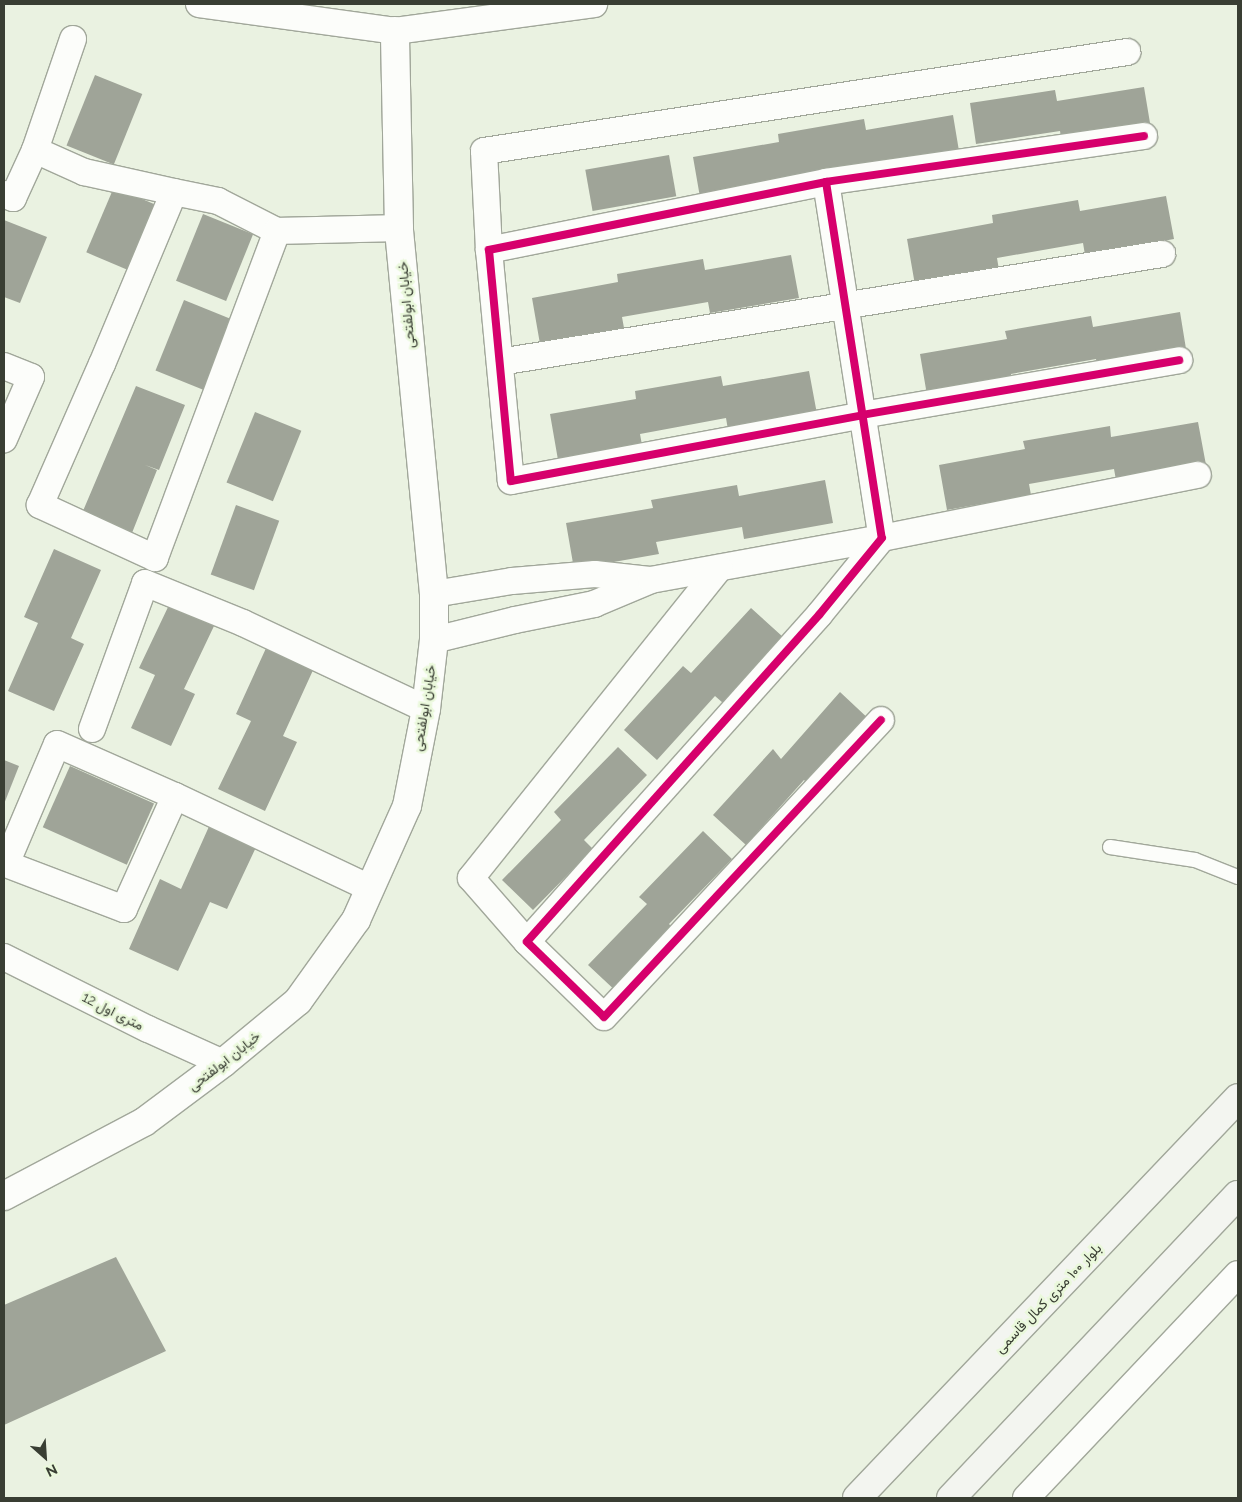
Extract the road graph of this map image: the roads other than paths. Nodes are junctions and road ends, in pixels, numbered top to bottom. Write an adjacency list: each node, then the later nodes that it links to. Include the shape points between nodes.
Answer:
1 (199, 4): 3 (street)
2 (594, 4): 3 (street)
3 (395, 31): 11 (street, خیابان ابولفتحی)
4 (73, 39): 7 (street)
5 (1127, 52): 13 (street, via 484,151)
6 (1144, 136): 8 (street)
7 (36, 150): 9 (street, via 84,172); 10 (street, via 13,198)
8 (826, 182): 13 (street); 15 (street)
9 (174, 192): 12 (street, via 218,201); 12 (street, via 40,505 155,558)
10 (4, 194)
11 (399, 228): 12 (street); 25 (street, خیابان ابولفتحی)
12 (277, 230)
13 (489, 250): 17 (street)
14 (1162, 254): 15 (street)
15 (845, 304): 17 (street); 19 (street)
16 (1179, 360): 19 (street)
17 (500, 362): 19 (street, via 511,481)
18 (4, 366): 20 (street, via 31,377)
19 (862, 415): 22 (street)
20 (4, 439)
21 (1198, 475): 22 (street)
22 (882, 538): 23 (street); 35 (street, via 819,615)
23 (719, 568): 24 (street); 35 (street, via 471,878)
24 (651, 580): 25 (street, via 595,574 512,581); 26 (street, via 594,604)
25 (434, 594): 26 (street, خیابان ابولفتحی)
26 (434, 640): 27 (street, خیابان ابولفتحی)
27 (426, 709): 29 (street, via 243,623 145,583); 34 (street, خیابان ابولفتحی, via 408,806)
28 (881, 720): 35 (street, via 604,1017)
29 (92, 729)
30 (176, 796): 32 (street, via 124,909); 32 (street, via 57,744); 34 (street)
31 (1110, 847): 33 (lane, via 1195,860)
32 (5, 867)
33 (1238, 878)
34 (370, 888): 37 (street, خیابان ابولفتحی, via 356,920 298,1001)
35 (528, 942)
36 (4, 957): 37 (street, 12 متری اول)
37 (223, 1063): 40 (street, خیابان ابولفتحی, via 144,1122)
38 (1238, 1098): 42 (main road, بلوار ۱۰۰ متری کمال قاسمی)
39 (1238, 1195): 43 (main road)
40 (4, 1196)
41 (1238, 1274): 44 (street)
42 (857, 1498)
43 (951, 1498)
44 (1026, 1498)

